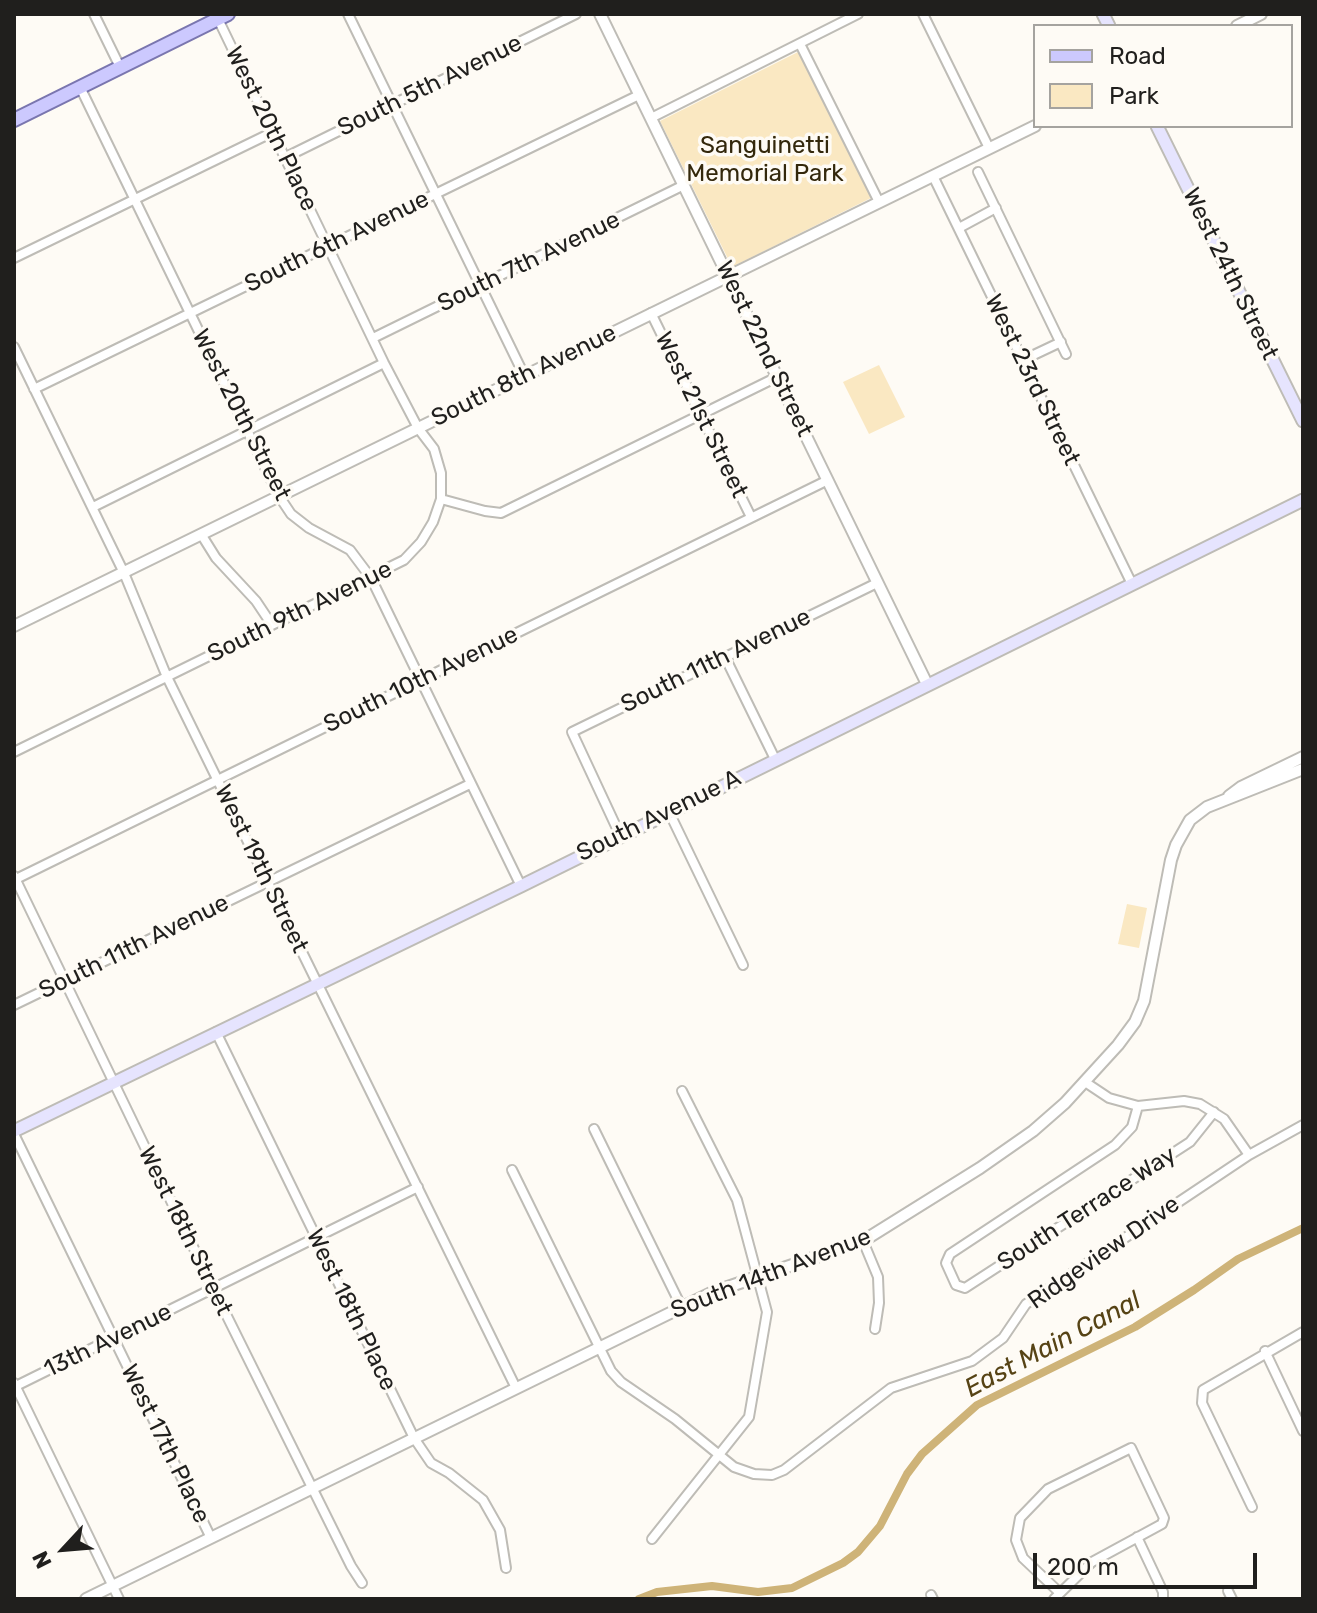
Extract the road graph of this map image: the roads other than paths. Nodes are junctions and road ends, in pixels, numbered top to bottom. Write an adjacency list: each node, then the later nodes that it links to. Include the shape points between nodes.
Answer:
1 (94, 14): 11 (street)
2 (348, 14): 14 (street)
3 (576, 14): 14 (street, South 5th Avenue)
4 (600, 14): 13 (street, West 22nd Street)
5 (858, 14): 10 (street)
6 (923, 14): 20 (street)
7 (1261, 14): 9 (street)
8 (223, 16): 11 (main road); 19 (street, West 20th Place)
9 (1241, 24)
10 (800, 44): 15 (street); 27 (street)
11 (120, 67): 12 (main road)
12 (80, 87): 16 (main road); 26 (street, West 20th Street)
13 (639, 95): 15 (street, West 22nd Street); 25 (street, South 6th Avenue)
14 (392, 104): 21 (street, South 5th Avenue); 25 (street)
15 (651, 118): 24 (street, West 22nd Street)
16 (14, 120)
17 (1033, 127): 20 (street, South 8th Avenue)
18 (1158, 128): 48 (main road, West 24th Street)
19 (271, 133): 21 (street, West 20th Place); 26 (street)
20 (989, 148): 23 (street, South 8th Avenue)
21 (284, 158): 30 (street, West 20th Place)
22 (978, 172): 28 (street)
23 (933, 176): 27 (street, South 8th Avenue); 29 (street, West 23rd Street)
24 (684, 185): 32 (street, West 22nd Street); 33 (street, South 7th Avenue)
25 (436, 194): 30 (street, South 6th Avenue); 33 (street)
26 (133, 200): 31 (street); 34 (street, West 20th Street)
27 (879, 202): 32 (street, South 8th Avenue)
28 (996, 208): 29 (street); 37 (street)
29 (959, 228): 40 (street, West 23rd Street)
30 (327, 247): 34 (street, South 6th Avenue); 36 (street, West 20th Place)
31 (14, 258)
32 (729, 275): 35 (street, South 8th Avenue); 45 (street, West 22nd Street)
33 (481, 286): 36 (street, South 7th Avenue); 44 (street)
34 (189, 313): 46 (street, South 6th Avenue); 50 (street, West 20th Street)
35 (651, 313): 44 (street, South 8th Avenue); 47 (street, West 21st Street)
36 (373, 338): 41 (street, West 20th Place)
37 (1061, 342): 39 (street); 40 (street)
38 (14, 347): 42 (street, West 19th Street)
39 (1066, 354)
40 (1023, 360): 61 (street, West 23rd Street)
41 (384, 363): 49 (street, West 20th Place); 50 (street)
42 (25, 368): 43 (street); 46 (street, West 19th Street)
43 (14, 373)
44 (524, 375): 49 (street, South 8th Avenue)
45 (777, 377): 47 (street); 51 (street, West 22nd Street)
46 (34, 389): 55 (street, West 19th Street)
47 (701, 416): 53 (street, via 501,513); 56 (street, West 21st Street)
48 (1303, 421)
49 (418, 428): 52 (street, South 8th Avenue); 53 (street, West 20th Place, via 434,449)
50 (248, 431): 52 (street, West 20th Street); 55 (street)
51 (828, 480): 56 (street, South 10th Avenue); 60 (street, West 22nd Street)
52 (279, 496): 57 (street, South 8th Avenue); 59 (street, West 20th Street, via 309,528 350,550)
53 (441, 499): 59 (street, South 9th Avenue, via 421,542 404,560)
54 (1303, 500): 61 (main road, South Avenue A)
55 (93, 507): 58 (street, West 19th Street)
56 (751, 517): 66 (street, South 10th Avenue)
57 (201, 534): 58 (street, South 8th Avenue); 62 (street)
58 (124, 573): 63 (street, South 8th Avenue); 65 (street, West 19th Street)
59 (371, 578): 62 (street, South 9th Avenue); 66 (street, West 20th Street)
60 (877, 583): 64 (street, South 11th Avenue); 67 (street, West 22nd Street)
61 (1132, 584): 67 (main road, South Avenue A)
62 (272, 625): 65 (street, South 9th Avenue)
63 (14, 626)
64 (725, 657): 70 (street); 76 (street, South 11th Avenue, via 572,732)
65 (167, 677): 68 (street, South 9th Avenue); 72 (street, West 19th Street)
66 (421, 680): 72 (street, South 10th Avenue); 73 (street, West 20th Street)
67 (927, 684): 70 (main road, South Avenue A)
68 (14, 752)
69 (1303, 757): 74 (street)
70 (775, 759): 75 (main road, South Avenue A)
71 (1303, 769): 74 (street)
72 (217, 779): 77 (street, South 10th Avenue); 78 (street, West 19th Street)
73 (470, 784): 78 (street, South 11th Avenue); 79 (street, West 20th Street)
74 (1228, 798): 85 (street, South 14th Avenue, via 1190,820 1176,845 1140,1011)
75 (669, 812): 76 (main road, South Avenue A); 80 (street)
76 (620, 835): 79 (main road, South Avenue A)
77 (15, 878): 81 (street, West 18th Street)
78 (267, 882): 81 (street, South 11th Avenue); 82 (street, West 19th Street)
79 (521, 886): 82 (main road, South Avenue A)
80 (743, 965)
81 (64, 980): 83 (street, South 11th Avenue); 86 (street, West 18th Street)
82 (317, 983): 84 (main road, South Avenue A); 95 (street, West 19th Street)
83 (14, 1005)
84 (216, 1032): 86 (main road, South Avenue A); 96 (street, West 18th Place)
85 (1085, 1082): 88 (street, via 1109,1098); 97 (street, South 14th Avenue, via 1033,1131)
86 (113, 1083): 92 (main road, South Avenue A); 99 (street, West 18th Street)
87 (682, 1091): 98 (street, via 737,1200)
88 (1138, 1106): 89 (street, via 1184,1101); 89 (street, South Terrace Way, via 1132,1127 1115,1145 950,1254 946,1263 956,1285 965,1288 1190,1142)
89 (1214, 1112): 93 (street)
90 (1303, 1125): 93 (street, Ridgeview Drive)
91 (594, 1129): 100 (street)
92 (14, 1132): 103 (street, West 17th Place)
93 (1249, 1155): 110 (street, Ridgeview Drive, via 1026,1304 1003,1338 972,1361 891,1388 784,1470 754,1474)
94 (512, 1170): 104 (street, Ridgeview Drive)
95 (418, 1187): 96 (street, 13th Avenue); 107 (street, West 19th Street)
96 (316, 1238): 99 (street, 13th Avenue); 109 (street, West 18th Place)
97 (863, 1241): 98 (street, South 14th Avenue); 101 (street, via 878,1277)
98 (758, 1276): 100 (street, South 14th Avenue); 110 (street, via 767,1312 749,1417)
99 (213, 1288): 103 (street, 13th Avenue); 111 (street, West 18th Street)
100 (681, 1306): 104 (street, South 14th Avenue)
101 (875, 1329)
102 (1303, 1332): 105 (street)
103 (113, 1339): 106 (street, 13th Avenue); 114 (street, West 17th Place)
104 (598, 1348): 107 (street, South 14th Avenue); 110 (street, Ridgeview Drive, via 621,1382)
105 (1265, 1351): 108 (street); 112 (street, via 1203,1390 1203,1402)
106 (15, 1385): 118 (street)
107 (516, 1388): 109 (street, South 14th Avenue)
108 (1303, 1431)
109 (414, 1438): 111 (street, South 14th Avenue); 116 (street, West 18th Place, via 431,1463 483,1500 500,1530)
110 (720, 1455): 115 (street)
111 (312, 1489): 114 (street, South 14th Avenue); 117 (street, West 18th Street)
112 (1252, 1507)
113 (1137, 1537): 119 (street, via 1092,1562); 119 (street, via 1164,1518 1131,1448 1048,1489 1020,1518 1016,1540 1023,1558); 122 (street)
114 (211, 1538): 118 (street, South 14th Avenue)
115 (652, 1539)
116 (506, 1568)
117 (362, 1583)
118 (113, 1586): 120 (street, South 14th Avenue); 121 (street)
119 (1057, 1596)
120 (86, 1599)
121 (119, 1599)
122 (1163, 1599)

